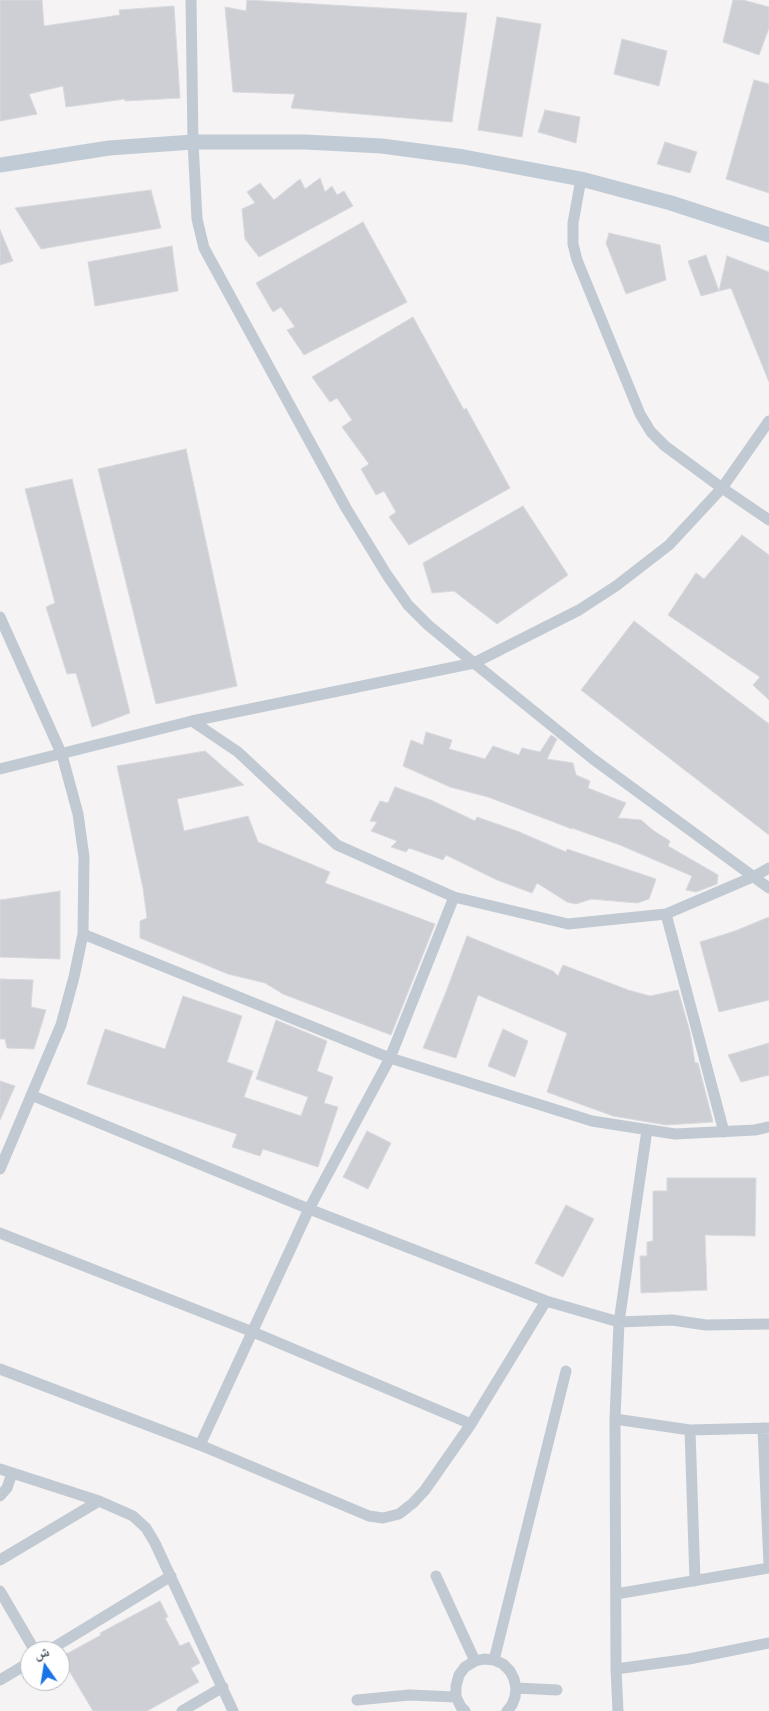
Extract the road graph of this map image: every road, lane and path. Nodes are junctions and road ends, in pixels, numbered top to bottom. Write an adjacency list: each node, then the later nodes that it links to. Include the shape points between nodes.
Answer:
1 (191, 0): 2 (street)
2 (193, 142): 3 (street, via 109,148); 4 (street, via 382,146); 10 (street, via 197,219 204,248 214,269 346,508 387,575 428,625)
3 (0, 165)
4 (581, 178): 5 (street, via 672,202); 7 (street, via 573,223 576,260 640,414 665,446)
5 (769, 235)
6 (769, 421): 7 (street)
7 (722, 488): 8 (street); 10 (street, via 669,545 616,586 544,629)
8 (769, 520)
9 (0, 617): 12 (street)
10 (474, 663): 11 (street); 15 (street, via 593,759)
11 (192, 721): 12 (street); 17 (street, via 238,752 337,845)
12 (62, 755): 13 (street); 19 (street, via 78,814 84,857)
13 (0, 769)
14 (769, 868): 15 (street)
15 (755, 876): 16 (street); 18 (street)
16 (769, 888)
17 (454, 897): 18 (street, via 568,924); 20 (street)
18 (666, 914): 24 (street)
19 (83, 934): 20 (street); 21 (street, via 61,1025)
20 (390, 1058): 23 (street, via 592,1121); 26 (street)
21 (31, 1095): 25 (street); 26 (street)
22 (769, 1127): 24 (street)
23 (647, 1130): 24 (street, via 675,1134); 29 (street)
24 (724, 1132)
25 (0, 1169)
26 (309, 1210): 28 (street); 31 (street)
27 (0, 1233): 31 (street)
28 (546, 1301): 29 (street); 35 (street)
29 (619, 1322): 30 (street, via 672,1320 706,1325); 34 (street)
30 (769, 1324)
31 (253, 1332): 35 (street); 38 (street)
32 (0, 1369): 38 (street)
33 (566, 1371): 53 (street)
34 (615, 1419): 37 (street); 49 (street)
35 (472, 1424): 38 (street, via 413,1503 399,1514 383,1518 369,1516)
36 (766, 1428): 37 (street); 44 (street)
37 (690, 1430): 47 (street)
38 (200, 1445)
39 (0, 1469): 40 (street)
40 (12, 1473): 41 (street, via 7,1488); 42 (street)
41 (0, 1496)
42 (100, 1501): 43 (street); 45 (street, via 133,1516 146,1528)
43 (0, 1560)
44 (769, 1567): 47 (street)
45 (171, 1576): 51 (street); 58 (street)
46 (436, 1576): 54 (street)
47 (695, 1582): 49 (street)
48 (0, 1591): 50 (street)
49 (616, 1594): 56 (street)
50 (29, 1641)
51 (64, 1641)
52 (769, 1643): 56 (street)
53 (494, 1660): 54 (street); 59 (street, via 510,1670)
54 (475, 1661): 61 (street, via 459,1676)
55 (20, 1668): 57 (street)
56 (616, 1669): 67 (street)
57 (0, 1680)
58 (223, 1687): 63 (street); 64 (street)
59 (516, 1688): 60 (street); 66 (street)
60 (557, 1690)
61 (456, 1696): 62 (street, via 409,1695); 65 (street)
62 (357, 1700)
63 (182, 1711)
64 (234, 1711)
65 (465, 1711)
66 (507, 1711)
67 (618, 1711)

